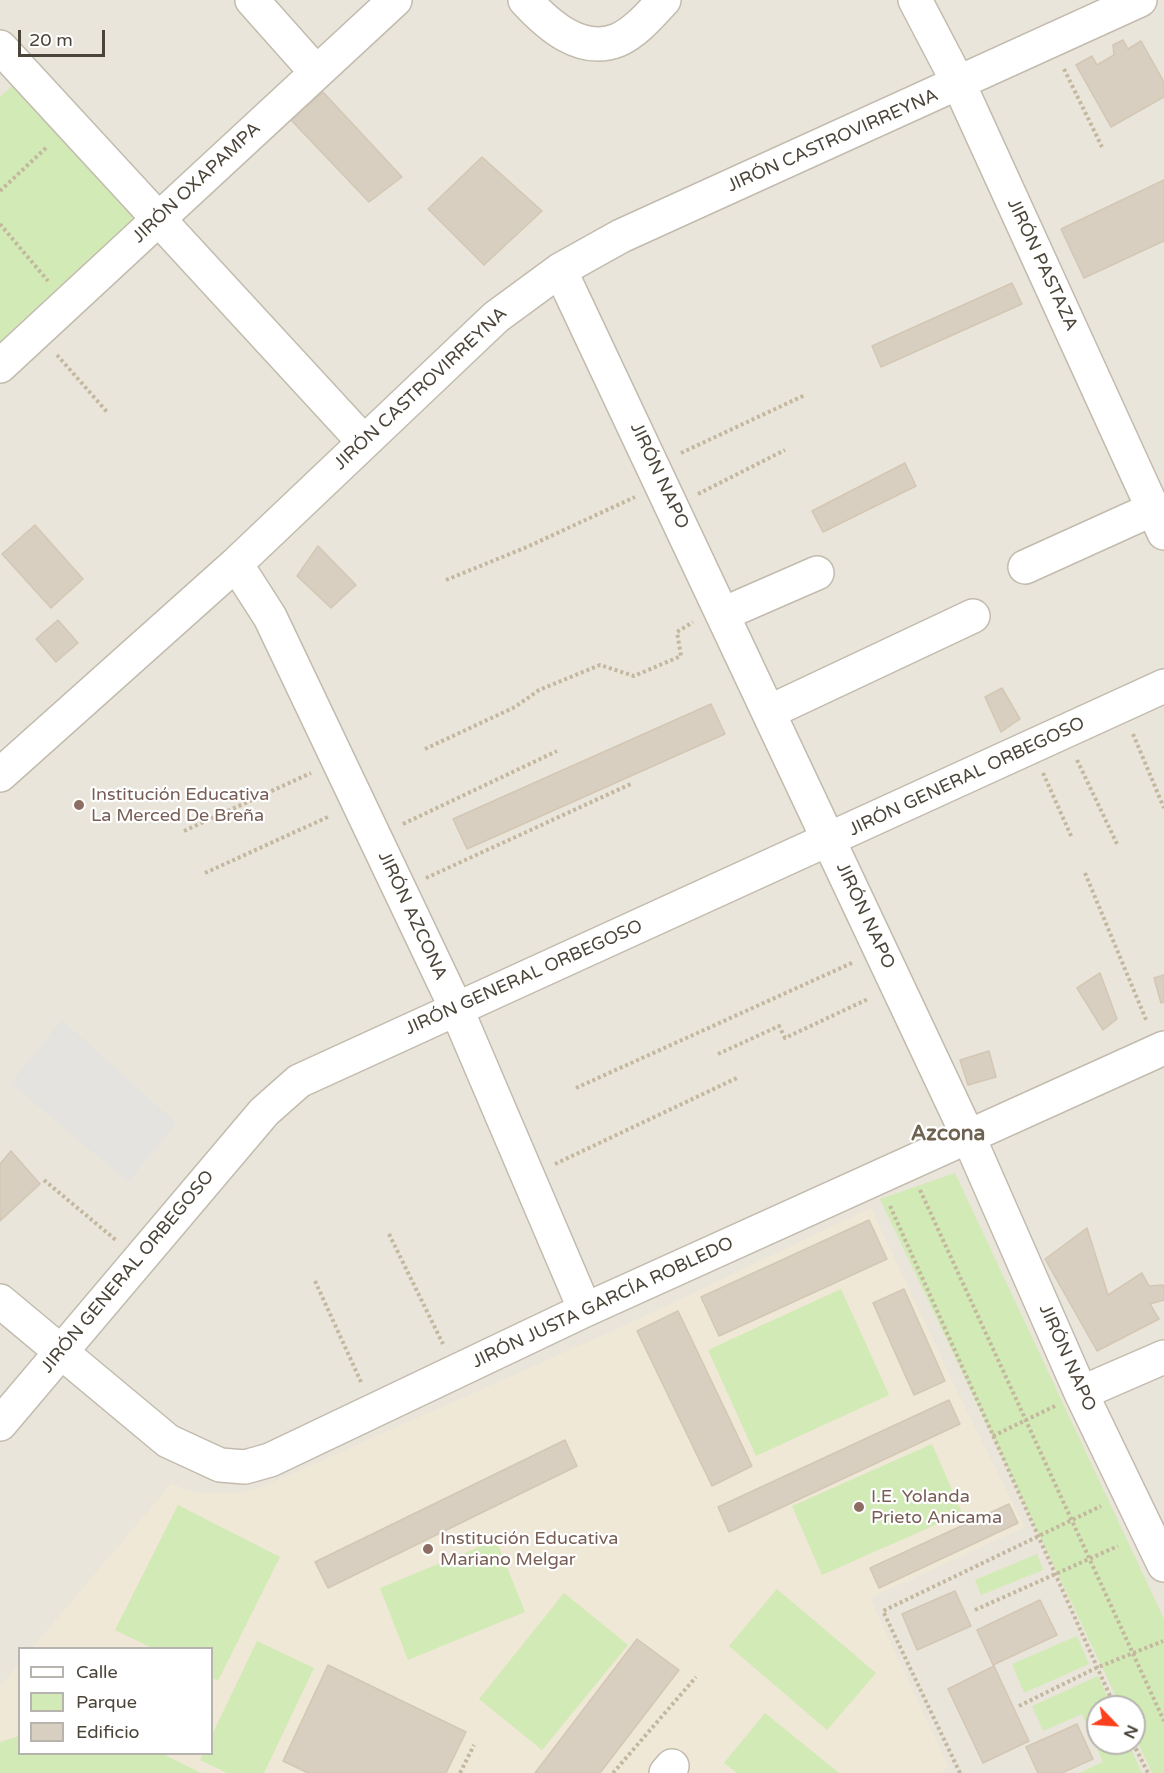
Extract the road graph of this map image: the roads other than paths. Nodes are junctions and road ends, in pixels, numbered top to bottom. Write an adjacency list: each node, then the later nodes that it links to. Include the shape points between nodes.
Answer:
1 (252, 0): 9 (street)
2 (395, 0): 9 (street, JIRÓN OXAPAMPA)
3 (525, 0): 4 (street, via 546,23 566,36 596,44 618,39 642,23)
4 (664, 0)
5 (915, 0): 10 (street, JIRÓN PASTAZA)
6 (1140, 0): 7 (street, JIRÓN CASTROVIRREYNA)
7 (1107, 7): 10 (street, JIRÓN CASTROVIRREYNA, via 1051,41)
8 (4, 60): 11 (street, via 71,124)
9 (316, 72): 11 (street, JIRÓN OXAPAMPA)
10 (959, 84): 12 (street, JIRÓN CASTROVIRREYNA, via 621,237); 15 (street, JIRÓN PASTAZA)
11 (157, 219): 13 (street, JIRÓN OXAPAMPA); 14 (street)
12 (561, 270): 14 (street, JIRÓN CASTROVIRREYNA, via 496,317); 19 (street, JIRÓN NAPO)
13 (0, 366)
14 (363, 441): 16 (street, JIRÓN CASTROVIRREYNA)
15 (1158, 521): 17 (street)
16 (236, 564): 23 (street, JIRÓN CASTROVIRREYNA); 25 (street, JIRÓN AZCONA, via 270,617)
17 (1025, 567)
18 (817, 573): 19 (street)
19 (722, 610): 22 (street, JIRÓN NAPO)
20 (973, 616): 22 (street)
21 (1164, 686): 24 (street, JIRÓN GENERAL ORBEGOSO)
22 (770, 712): 24 (street, JIRÓN NAPO)
23 (0, 775)
24 (830, 840): 25 (street, JIRÓN GENERAL ORBEGOSO); 27 (street, JIRÓN NAPO)
25 (456, 1008): 29 (street, JIRÓN AZCONA); 30 (street, JIRÓN GENERAL ORBEGOSO, via 299,1081 264,1112)
26 (1161, 1050): 27 (street, JIRÓN JUSTA GARCÍA ROBLEDO)
27 (969, 1138): 29 (street, JIRÓN JUSTA GARCÍA ROBLEDO); 32 (street, JIRÓN NAPO)
28 (0, 1301): 30 (street, JIRÓN JUSTA GARCÍA ROBLEDO)
29 (585, 1310): 30 (street, JIRÓN JUSTA GARCÍA ROBLEDO, via 270,1460 245,1467 220,1465 168,1441)
30 (60, 1352): 33 (street, JIRÓN GENERAL ORBEGOSO)
31 (1164, 1358): 32 (street)
32 (1081, 1393): 34 (street, JIRÓN NAPO)
33 (0, 1424)
34 (1164, 1565)

